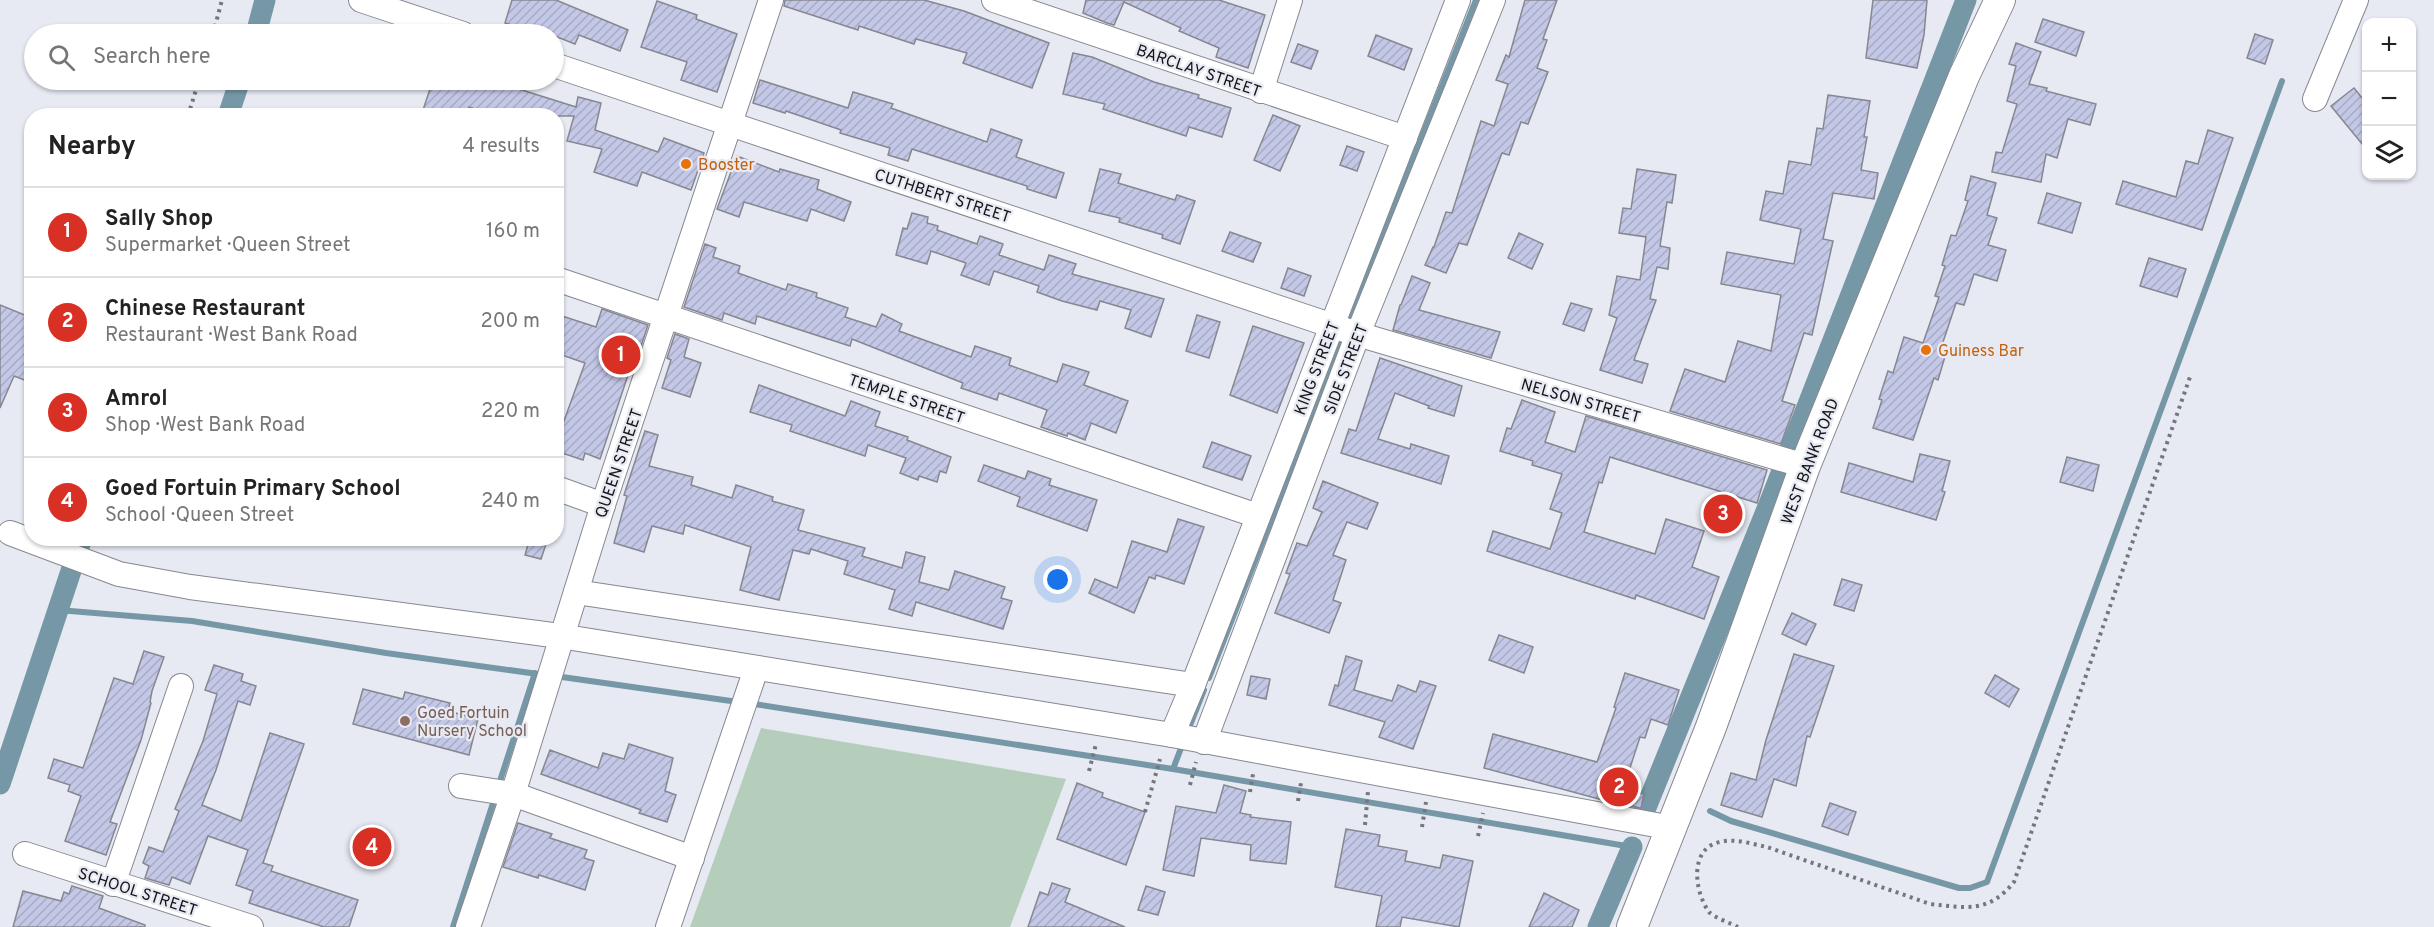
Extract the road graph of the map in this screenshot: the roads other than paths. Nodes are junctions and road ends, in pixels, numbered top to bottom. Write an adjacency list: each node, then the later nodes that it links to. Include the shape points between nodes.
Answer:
1 (362, 0): 9 (street)
2 (771, 0): 13 (street, QUEEN STREET)
3 (994, 0): 11 (street, BARCLAY STREET)
4 (1290, 0): 11 (street)
5 (1458, 0): 14 (street, KING STREET)
6 (1493, 0): 17 (street, SIDE STREET)
7 (2000, 0): 18 (main road, WEST BANK ROAD, via 1964,76)
8 (2356, 0): 12 (street)
9 (433, 24)
10 (564, 68): 13 (street, CUTHBERT STREET)
11 (1261, 91): 14 (street, BARCLAY STREET)
12 (2315, 99)
13 (730, 125): 16 (street, QUEEN STREET); 17 (street, CUTHBERT STREET)
14 (1405, 138): 17 (street, KING STREET)
15 (564, 282): 16 (street, TEMPLE STREET)
16 (667, 318): 20 (street, QUEEN STREET); 21 (street, TEMPLE STREET)
17 (1345, 330): 18 (street, NELSON STREET); 21 (street, KING STREET); 31 (street, SIDE STREET)
18 (1805, 466): 33 (main road, WEST BANK ROAD)
19 (564, 491): 20 (street)
20 (603, 505): 25 (street, QUEEN STREET)
21 (1258, 516): 28 (street, KING STREET)
22 (10, 532): 23 (street)
23 (24, 537)
24 (46, 546): 26 (street, via 119,574 170,584)
25 (576, 592): 26 (street, QUEEN STREET); 28 (street)
26 (560, 636): 27 (street); 32 (street, QUEEN STREET, via 544,691)
27 (756, 669): 30 (street); 35 (street)
28 (1193, 685): 30 (street, KING STREET)
29 (181, 686): 36 (street)
30 (1172, 735): 31 (street)
31 (1200, 752): 33 (street, via 1370,773)
32 (490, 790): 35 (street); 38 (street, QUEEN STREET)
33 (1672, 828): 40 (main road, WEST BANK ROAD)
34 (26, 854): 36 (street, SCHOOL STREET)
35 (692, 858): 39 (street)
36 (113, 884): 37 (street, SCHOOL STREET)
37 (251, 927)
38 (468, 927)
39 (668, 927)
40 (1632, 927)

